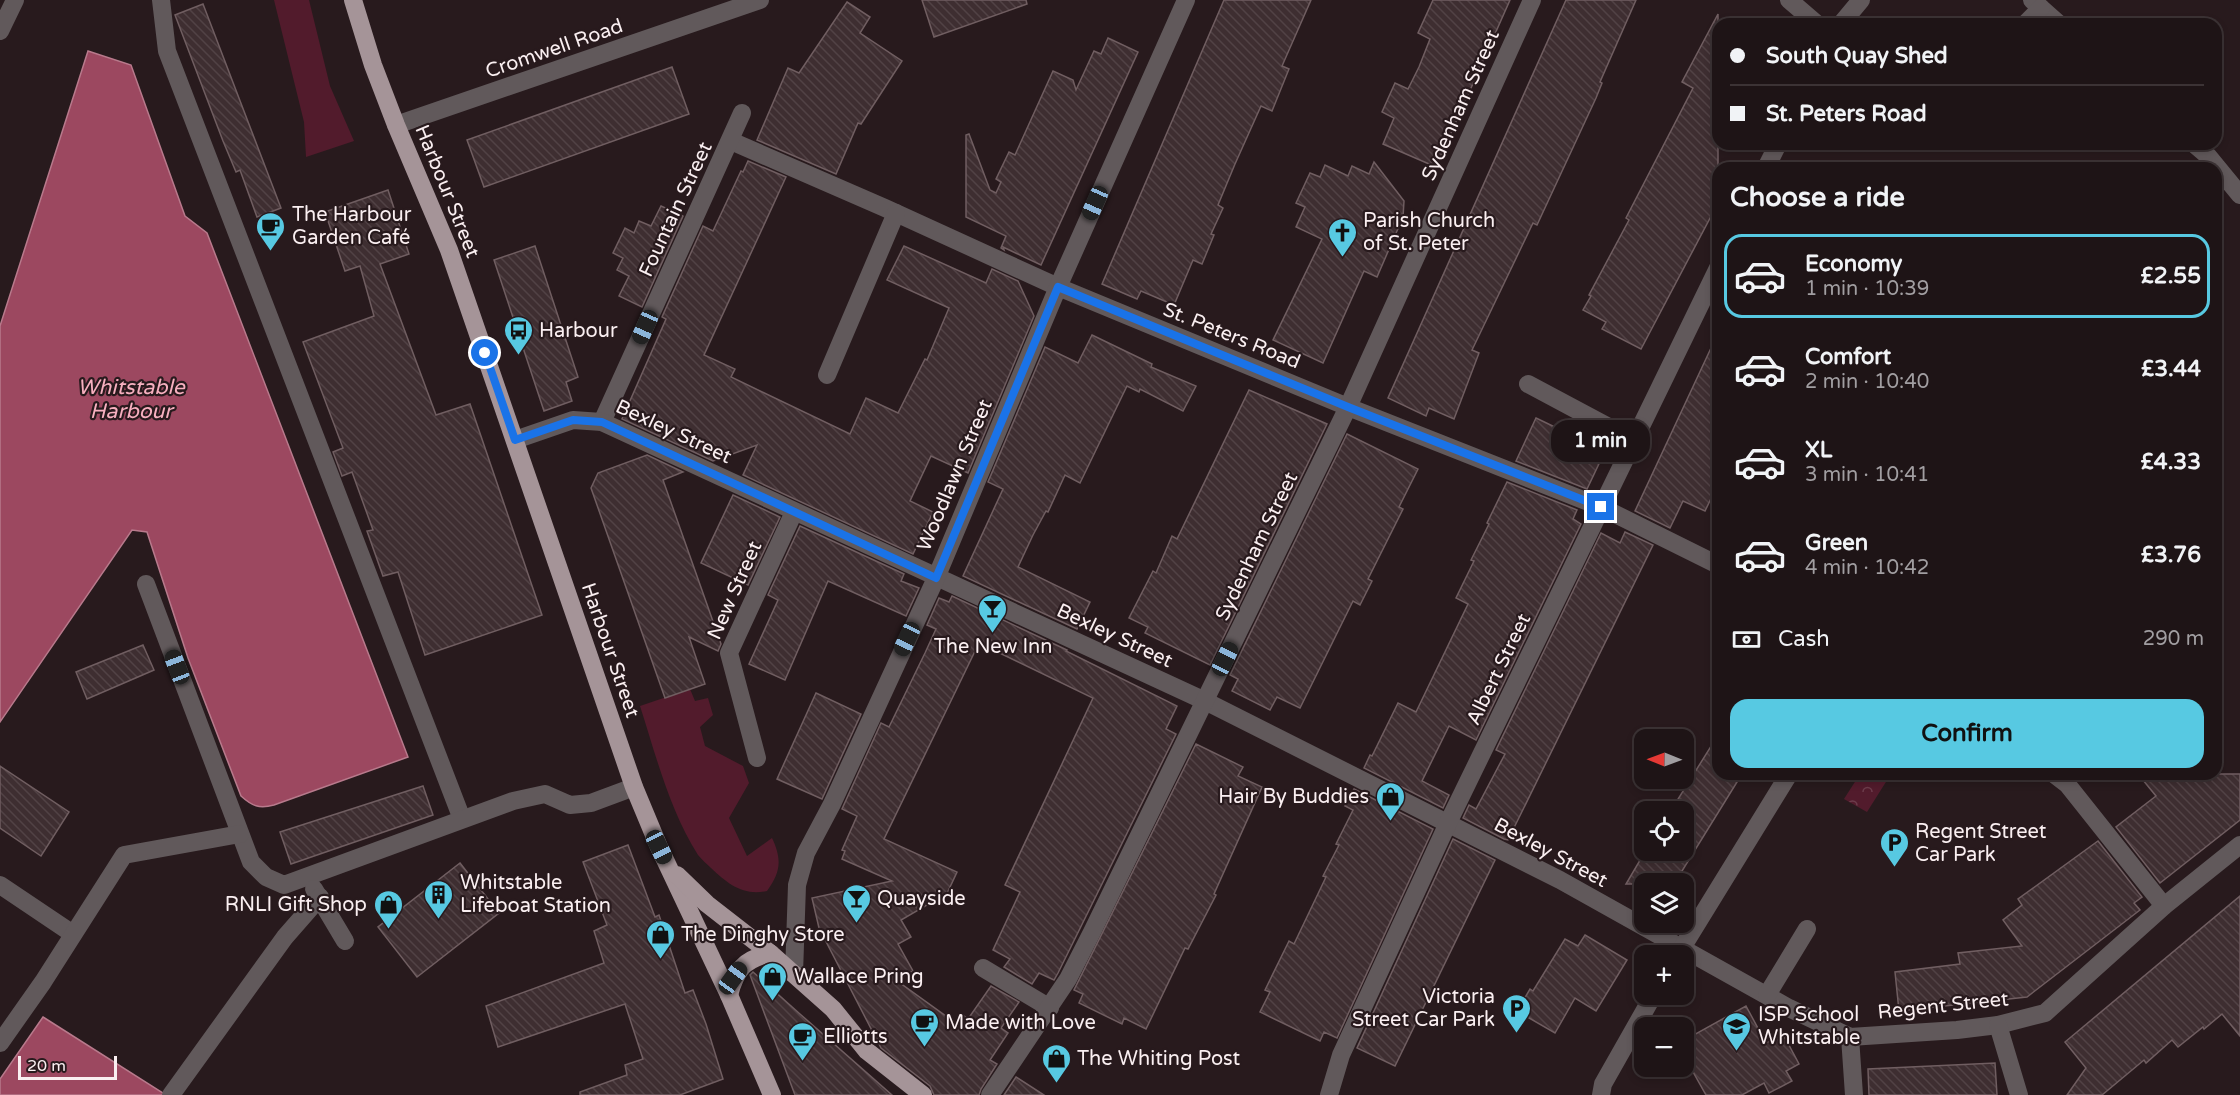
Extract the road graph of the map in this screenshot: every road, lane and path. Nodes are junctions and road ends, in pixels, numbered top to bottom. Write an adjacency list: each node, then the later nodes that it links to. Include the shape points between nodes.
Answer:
1 (15, 0): 14 (street)
2 (161, 0): 39 (street, via 167,51)
3 (352, 0): 16 (main road, Harbour Street)
4 (760, 0): 16 (street, Cromwell Road)
5 (1186, 0): 22 (street, Woodlawn Street)
6 (1532, 0): 25 (street, Sydenham Street)
7 (1789, 0): 10 (street)
8 (1861, 0): 11 (street)
9 (2036, 4): 12 (street); 13 (street)
10 (1810, 18)
11 (1846, 18)
12 (2028, 18)
13 (2052, 18)
14 (0, 31)
15 (742, 113): 17 (street, Fountain Street)
16 (396, 125): 27 (main road, Harbour Street, via 449,250)
17 (731, 141): 20 (street, St. Peters Road); 26 (street, Fountain Street)
18 (2222, 179): 19 (street)
19 (2240, 195)
20 (896, 213): 22 (street, St. Peters Road); 23 (street)
21 (1712, 280): 28 (street, Albert Street)
22 (1058, 287): 25 (street, St. Peters Road); 32 (street, Woodlawn Street)
23 (826, 375)
24 (1528, 384): 28 (street)
25 (1348, 407): 29 (street, St. Peters Road); 34 (street, Sydenham Street)
26 (602, 422): 27 (street, Bexley Street, via 573,420); 30 (street, Bexley Street)
27 (515, 440): 38 (main road, Harbour Street)
28 (1634, 440): 29 (street, Albert Street)
29 (1601, 507): 31 (street, St. Peters Road); 40 (street, Albert Street)
30 (794, 512): 32 (street, Bexley Street); 35 (street, New Street, via 729,653)
31 (1712, 561)
32 (936, 578): 34 (street, Bexley Street); 56 (street, Woodlawn Street, via 806,853 797,885)
33 (146, 584): 41 (street)
34 (1205, 701): 40 (street, Bexley Street); 60 (street, Sydenham Street, via 1092,932)
35 (758, 758)
36 (1785, 780): 52 (street)
37 (2062, 780): 47 (street)
38 (634, 787): 39 (street, via 591,803 570,805 545,794); 43 (main road, Harbour Street)
39 (462, 819): 44 (street)
40 (1449, 823): 51 (street, Bexley Street, via 1560,880); 68 (street, Albert Street, via 1341,1055)
41 (240, 834): 44 (street, via 251,862 266,877 284,885); 49 (street, via 124,855)
42 (2240, 845): 47 (street, Regent Street)
43 (669, 868): 53 (main road, Harbour Street, via 707,904); 57 (main road)
44 (308, 876): 46 (street)
45 (0, 885): 49 (street)
46 (320, 897): 50 (street); 64 (street, via 285,937)
47 (2164, 906): 61 (street, Regent Street, via 2045,1013)
48 (1807, 929): 58 (street)
49 (73, 934): 63 (street)
50 (345, 941)
51 (1667, 945)
52 (1682, 945)
53 (770, 953): 56 (main road, Harbour Street); 57 (main road, via 745,962 733,978)
54 (1694, 958): 58 (street, Regent Street)
55 (983, 969): 60 (street)
56 (794, 974): 66 (main road, Harbour Street, via 833,1009 867,1051)
57 (729, 995): 65 (main road)
58 (1767, 995): 62 (street, Regent Street)
59 (1648, 1005): 69 (street, via 1603,1084)
60 (1050, 1008): 67 (street, Sydenham Street)
61 (1998, 1025): 62 (street, Regent Street); 71 (street)
62 (1850, 1037): 70 (street)
63 (0, 1043)
64 (171, 1095)
65 (772, 1095)
66 (923, 1095)
67 (990, 1095)
68 (1329, 1095)
69 (1601, 1095)
70 (1854, 1095)
71 (2019, 1095)

